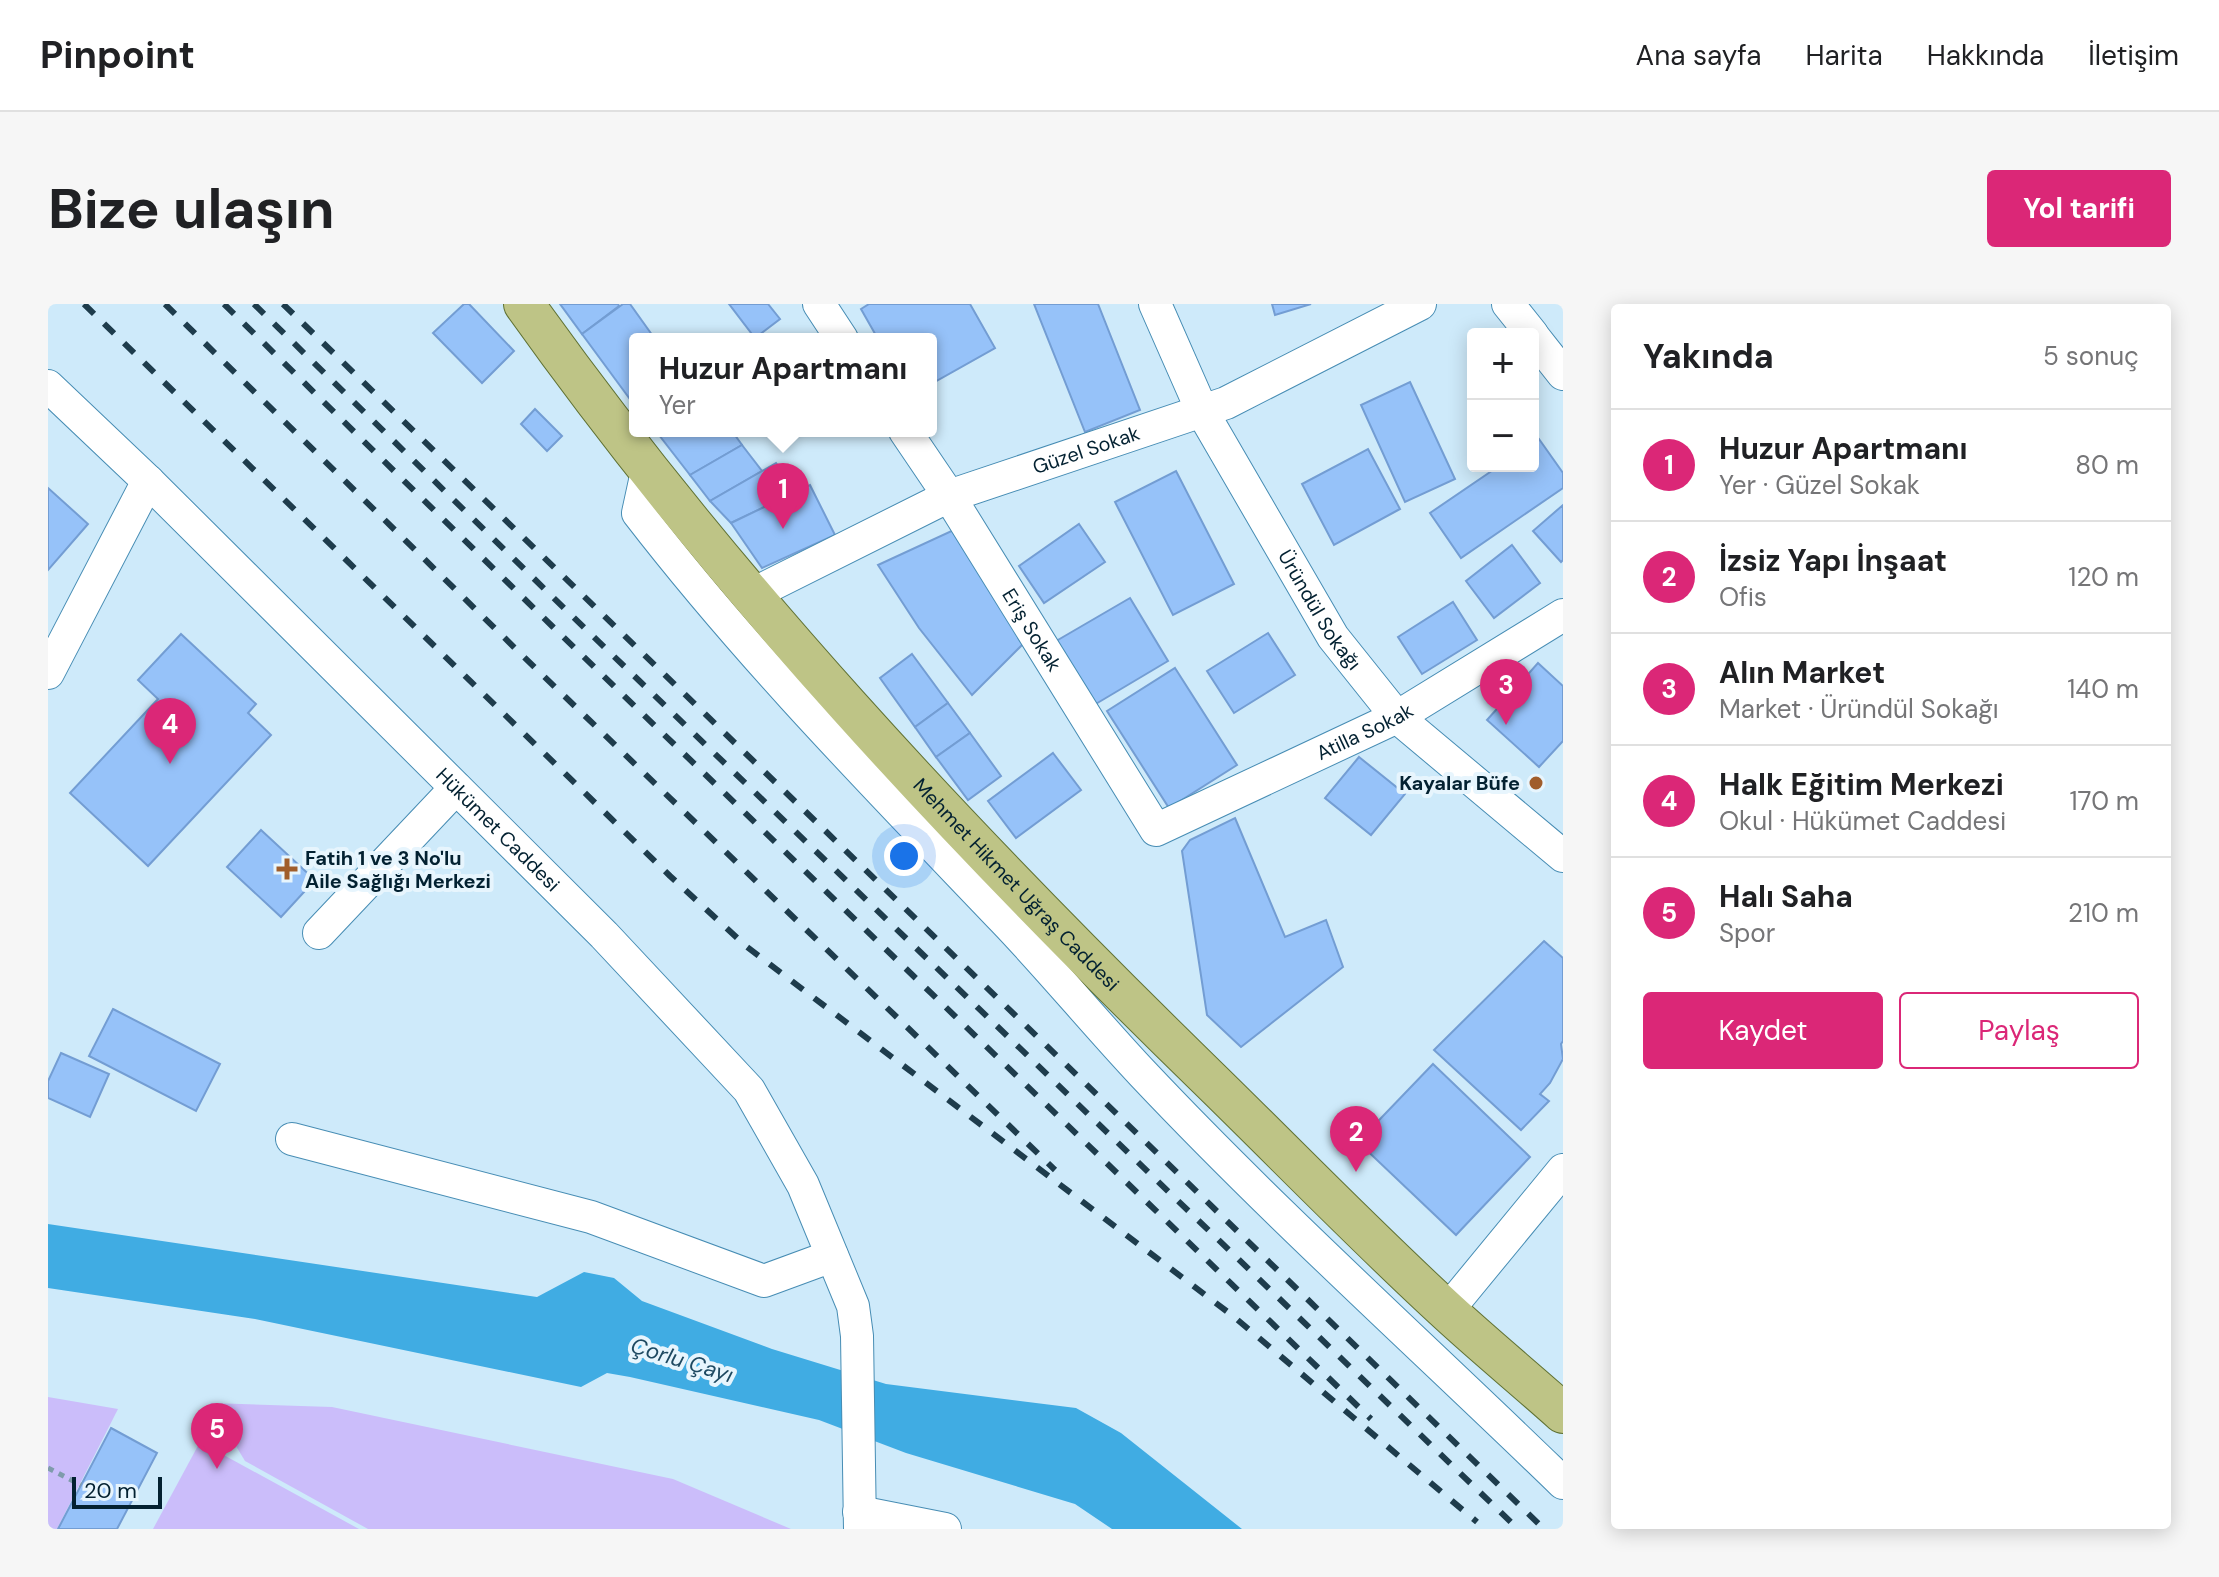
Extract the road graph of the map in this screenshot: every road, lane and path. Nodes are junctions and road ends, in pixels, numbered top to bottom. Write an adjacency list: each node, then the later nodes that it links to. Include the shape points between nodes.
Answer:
1 (524, 304): 13 (main road, Mehmet Hikmet Uğraş Caddesi)
2 (819, 304): 7 (street)
3 (1155, 304): 11 (street, Üründül Sokağı)
4 (1420, 304): 11 (street, Güzel Sokak)
5 (1508, 304): 6 (street)
6 (1527, 328)
7 (838, 333)
8 (1539, 344): 9 (street)
9 (1563, 374)
10 (48, 386): 14 (street, Hükümet Caddesi)
11 (1203, 413): 15 (street, Güzel Sokak); 19 (street, Üründül Sokağı, via 1333,637)
12 (909, 437): 15 (street, Eriş Sokak)
13 (648, 467): 16 (main road, Mehmet Hikmet Uğraş Caddesi); 30 (street, via 638,513 754,654 1144,1074)
14 (148, 481): 18 (street); 20 (street, Hükümet Caddesi)
15 (949, 496): 16 (street, Güzel Sokak); 21 (street, Eriş Sokak)
16 (751, 595): 27 (main road, Mehmet Hikmet Uğraş Caddesi, via 946,814)
17 (1563, 615): 19 (street, Atilla Sokak)
18 (48, 673)
19 (1397, 717): 21 (street, Atilla Sokak); 22 (street, Üründül Sokağı)
20 (456, 788): 23 (street); 26 (street, Hükümet Caddesi, via 749,1090 803,1185)
21 (1156, 830)
22 (1563, 856)
23 (319, 933)
24 (292, 1139): 26 (street, via 591,1217 764,1281)
25 (1563, 1170): 27 (street)
26 (832, 1256): 32 (street, Hükümet Caddesi, via 853,1306 857,1336)
27 (1447, 1311): 28 (main road, Mehmet Hikmet Uğraş Caddesi)
28 (1563, 1413)
29 (48, 1468): 31 (path)
30 (1563, 1483)
31 (81, 1485)
32 (859, 1508): 33 (street)
33 (945, 1529)

